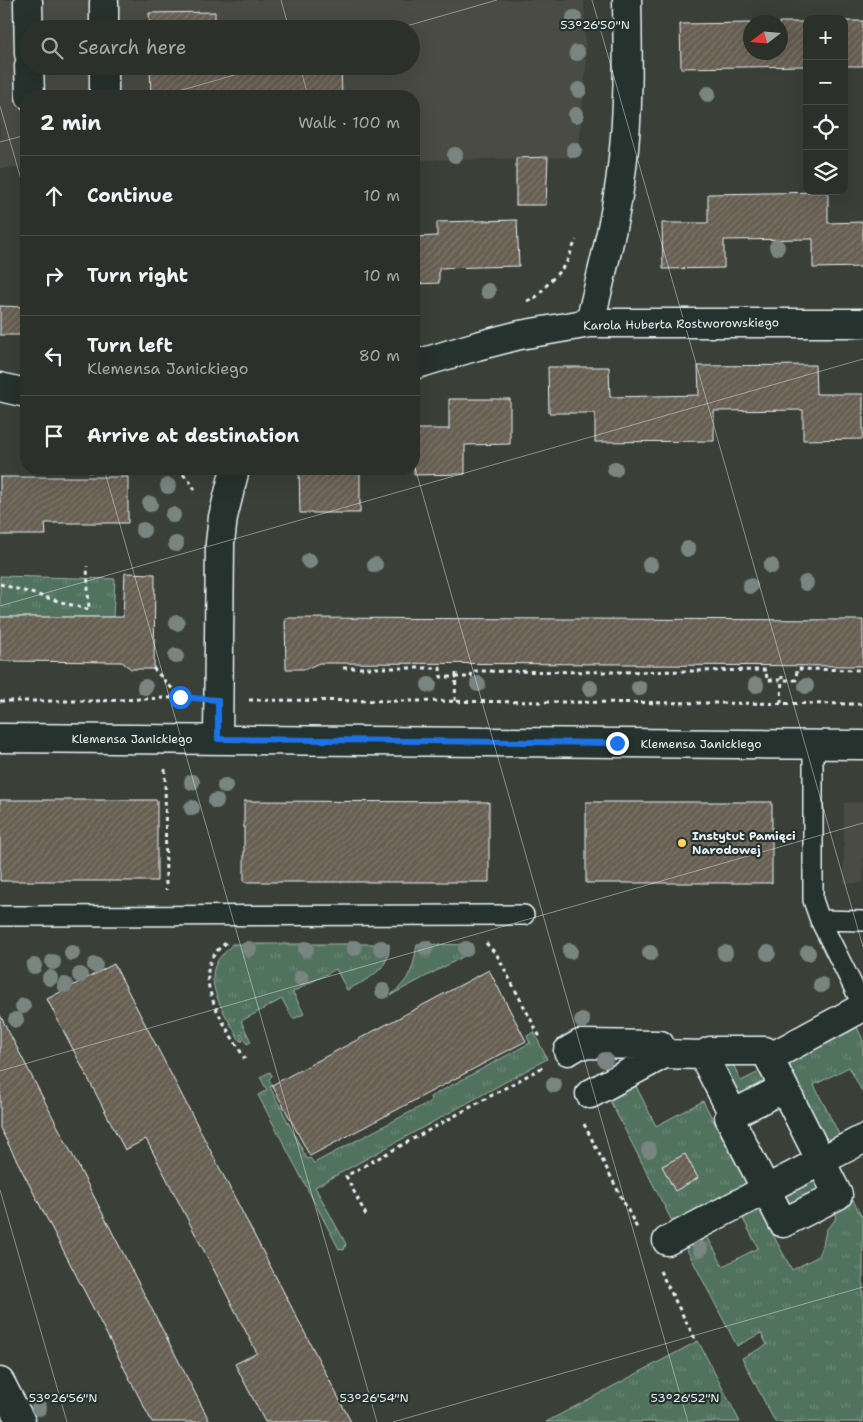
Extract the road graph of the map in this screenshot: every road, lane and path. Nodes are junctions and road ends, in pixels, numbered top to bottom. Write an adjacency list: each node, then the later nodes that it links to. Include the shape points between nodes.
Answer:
1 (627, 0): 8 (street, via 628,90 622,166)
2 (28, 2): 3 (street)
3 (28, 20)
4 (29, 75): 6 (street)
5 (104, 75): 7 (street)
6 (30, 90)
7 (104, 90)
8 (590, 323): 9 (street, Karola Huberta Rostworowskiego); 10 (street, Karola Huberta Rostworowskiego, via 520,335)
9 (863, 324)
10 (420, 363)
11 (0, 387): 12 (street)
12 (20, 392)
13 (184, 475): 15 (path)
14 (234, 475): 23 (street, via 223,517)
15 (198, 499)
16 (87, 566): 17 (path, via 89,610)
17 (0, 584)
18 (153, 668): 24 (path)
19 (343, 668): 21 (path, via 440,668 441,677)
20 (863, 670): 22 (path, via 797,669 796,680)
21 (456, 675): 22 (path, via 471,677 472,670 766,670 767,680); 26 (path)
22 (782, 678): 27 (path)
23 (206, 696): 24 (path); 26 (path); 30 (street)
24 (180, 697): 25 (path)
25 (0, 701)
26 (455, 701): 27 (path)
27 (781, 703): 28 (path)
28 (863, 704)
29 (0, 738): 30 (street, Klemensa Janickiego)
30 (218, 739): 31 (street, Klemensa Janickiego)
31 (812, 745): 32 (street, Klemensa Janickiego); 37 (lane, via 813,900)
32 (863, 745)
33 (165, 768): 36 (path)
34 (524, 914): 36 (lane)
35 (0, 916): 36 (lane)
36 (167, 916)
37 (820, 920): 38 (lane); 41 (lane)
38 (863, 921)
39 (479, 939): 42 (path, via 497,955)
40 (235, 940): 46 (path, via 217,950 210,962 208,989)
41 (863, 1006): 45 (street)
42 (556, 1048): 43 (street, via 580,1044 660,1045)
43 (664, 1054): 44 (street); 49 (street)
44 (703, 1055): 45 (street, via 710,1051 765,1051); 50 (street)
45 (769, 1058): 48 (street)
46 (245, 1059)
47 (544, 1066): 54 (path, via 346,1176)
48 (784, 1088): 50 (street); 52 (street)
49 (585, 1106): 55 (path)
50 (733, 1114): 53 (street, via 729,1117)
51 (863, 1139): 52 (street)
52 (821, 1161): 53 (street); 53 (street, via 838,1195 784,1223)
53 (767, 1190): 55 (street)
54 (366, 1215)
55 (655, 1248): 56 (path)
56 (695, 1339)
57 (0, 1382): 58 (street)
58 (21, 1422)

